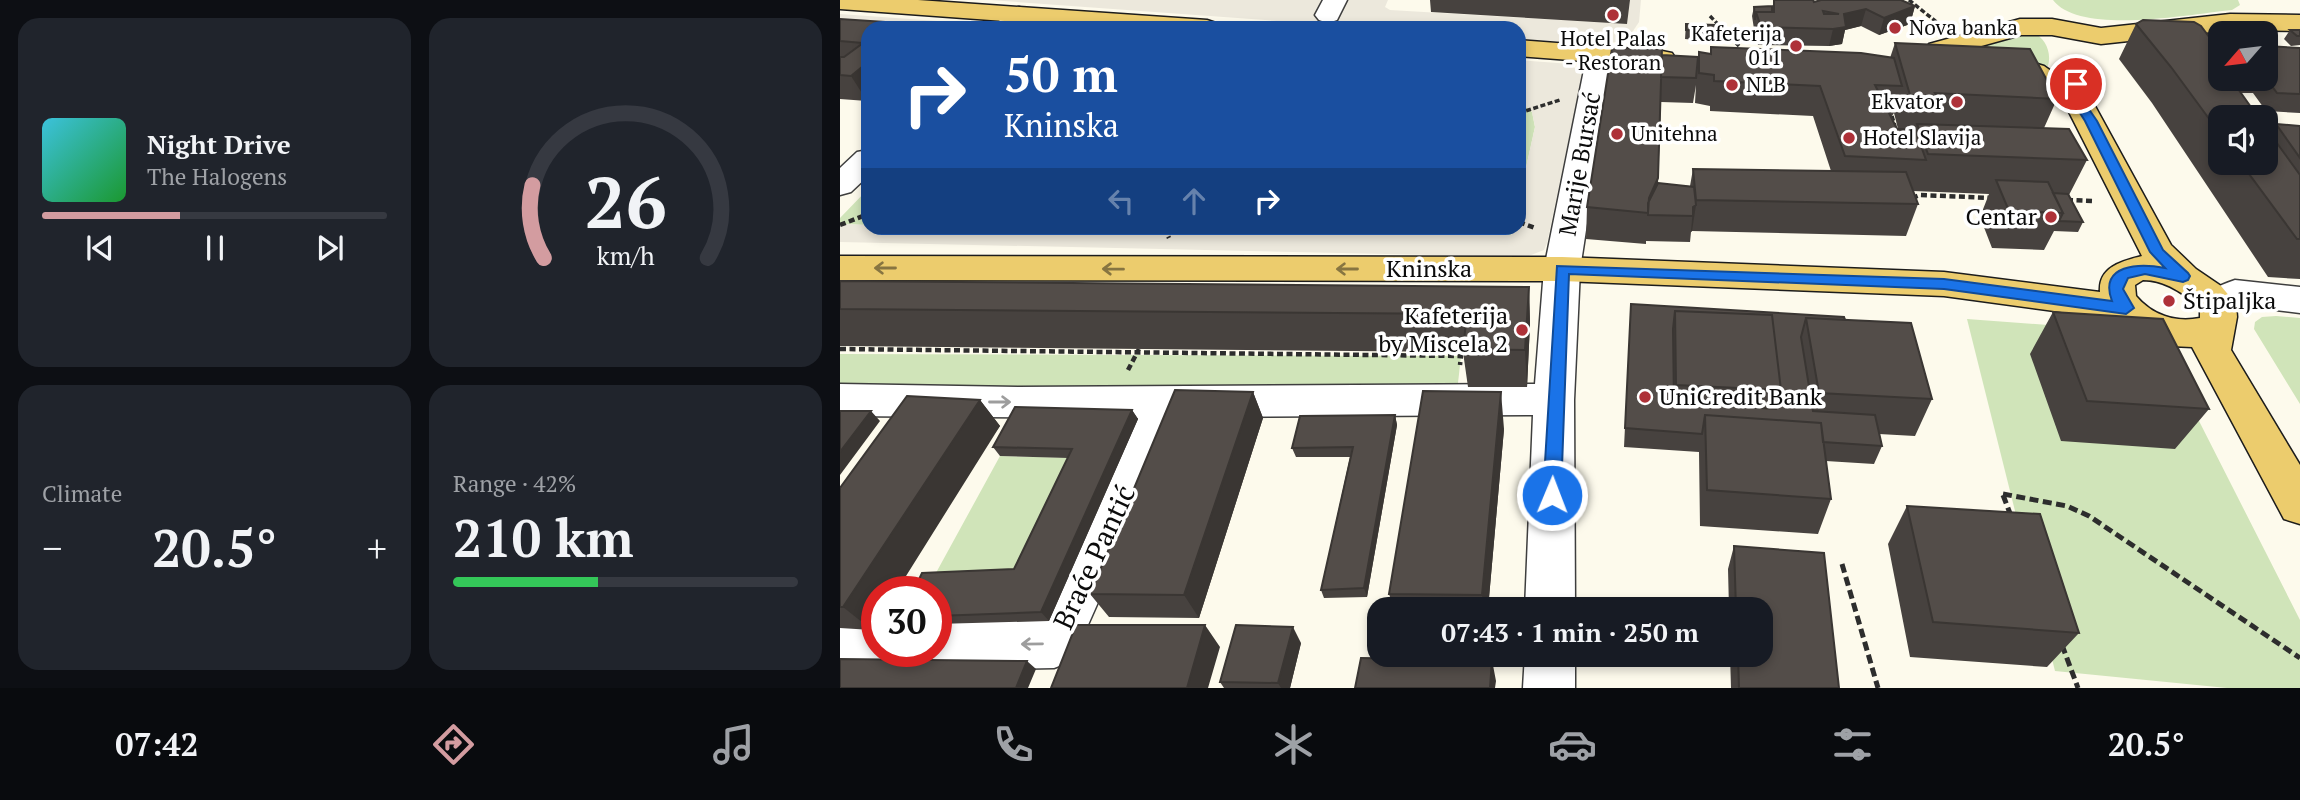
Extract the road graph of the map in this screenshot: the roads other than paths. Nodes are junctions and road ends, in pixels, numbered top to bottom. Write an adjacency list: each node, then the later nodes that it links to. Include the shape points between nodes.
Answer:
1 (840, 2): 5 (main road)
2 (2024, 3): 7 (main road)
3 (2260, 8): 4 (main road); 6 (main road); 8 (main road, via 2196,25)
4 (2300, 16)
5 (1003, 21)
6 (2300, 23)
7 (2038, 26): 8 (main road, via 2091,36); 12 (main road); 12 (main road, via 2007,28 1925,52 1965,53 2012,64 2051,82)
8 (2123, 35): 12 (main road, via 2079,52 2074,66)
9 (1526, 49): 10 (main road)
10 (1600, 55): 11 (main road); 17 (street, Marije Bursać)
11 (1692, 60)
12 (2078, 102): 15 (main road)
13 (861, 166): 14 (street)
14 (840, 185)
15 (2162, 266): 18 (main road, via 2123,274 2117,281); 20 (main road, via 2203,289)
16 (840, 268): 17 (main road, Kninska, one-way to 16)
17 (1562, 269): 18 (main road, Kninska, via 1944,284 2018,294); 22 (street, Marije Bursać)
18 (2121, 299): 20 (main road, via 2150,325)
19 (2300, 300): 20 (street, via 2235,293)
20 (2207, 329): 26 (main road)
21 (840, 400): 23 (street)
22 (1554, 400): 24 (street); 27 (street, Marije Bursać)
23 (908, 402): 24 (street, one-way to 24); 25 (street)
24 (1166, 402): 28 (street, Braće Pantić, one-way to 28, via 1054,644)
25 (878, 444)
26 (2300, 505)
27 (1550, 597)
28 (952, 646)
29 (840, 648): 30 (street)
30 (861, 648)
31 (1549, 667): 32 (street)
32 (1549, 688)

